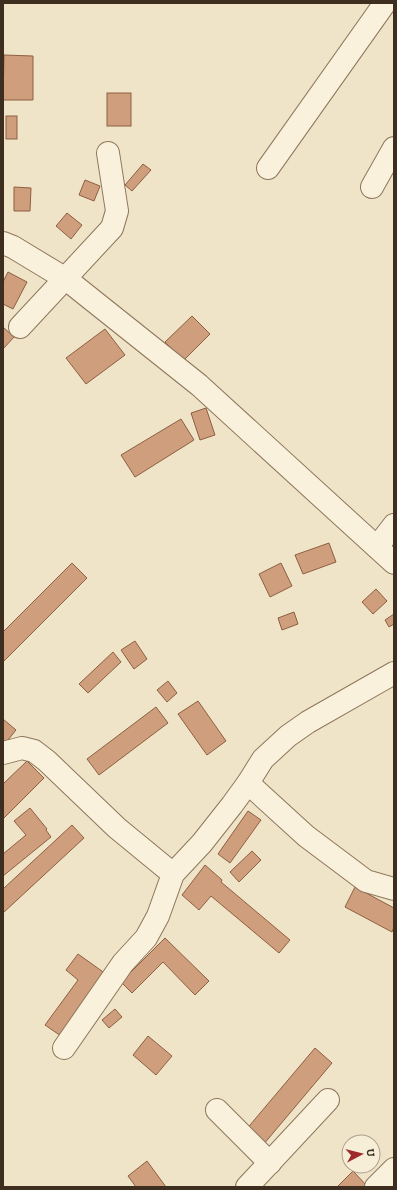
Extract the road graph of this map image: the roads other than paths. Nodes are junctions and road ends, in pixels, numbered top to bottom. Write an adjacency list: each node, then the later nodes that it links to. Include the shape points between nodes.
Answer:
1 (385, 3): 4 (street)
2 (394, 148): 5 (street)
3 (108, 152): 7 (street, via 117,211 112,228)
4 (268, 168)
5 (372, 187)
6 (3, 243): 7 (street)
7 (66, 279): 8 (street); 10 (street, via 199,385)
8 (20, 327)
9 (394, 525): 10 (street)
10 (377, 547): 11 (street)
11 (394, 563)
12 (394, 673): 14 (street, via 288,736 263,759)
13 (3, 753): 15 (street, via 22,748 34,751 117,828)
14 (248, 783): 15 (street, via 202,843); 16 (street, via 306,836 366,881)
15 (173, 874): 17 (street, via 158,916 146,938 123,963)
16 (394, 889)
17 (64, 1048)
18 (328, 1100): 20 (street)
19 (217, 1110): 20 (street)
20 (270, 1163): 22 (street)
21 (394, 1169): 23 (street)
22 (247, 1187)
23 (376, 1187)

